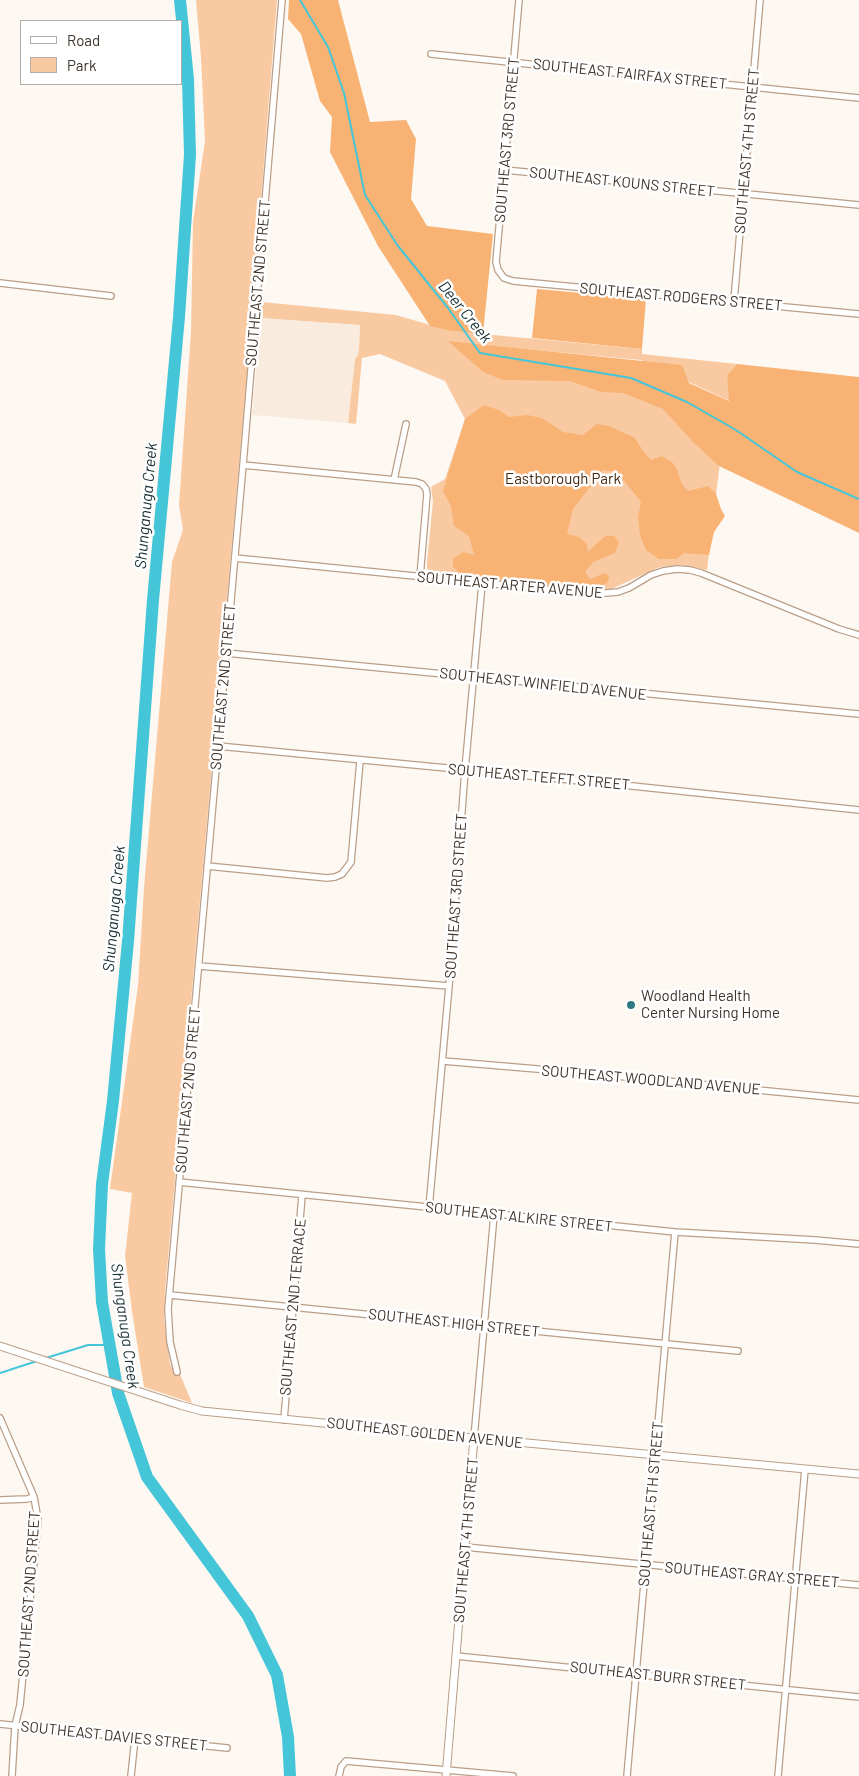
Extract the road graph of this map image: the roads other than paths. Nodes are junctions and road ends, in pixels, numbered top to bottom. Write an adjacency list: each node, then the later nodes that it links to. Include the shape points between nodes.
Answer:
1 (282, 0): 17 (street, SOUTHEAST 2ND STREET)
2 (519, 0): 5 (street, SOUTHEAST 3RD STREET)
3 (760, 0): 6 (street, SOUTHEAST 4TH STREET)
4 (431, 54): 5 (street, SOUTHEAST FAIRFAX STREET)
5 (513, 62): 6 (street, SOUTHEAST FAIRFAX STREET); 8 (street, SOUTHEAST 3RD STREET)
6 (753, 87): 7 (street, SOUTHEAST FAIRFAX STREET); 9 (street, SOUTHEAST 4TH STREET)
7 (859, 98)
8 (505, 170): 9 (street, SOUTHEAST KOUNS STREET); 11 (street, SOUTHEAST 3RD STREET, via 496,262)
9 (743, 194): 10 (street, SOUTHEAST KOUNS STREET); 14 (street, SOUTHEAST 4TH STREET)
10 (859, 205)
11 (504, 278): 14 (street, SOUTHEAST RODGERS STREET)
12 (0, 283): 13 (street)
13 (111, 296)
14 (734, 301): 15 (street, SOUTHEAST RODGERS STREET)
15 (859, 314)
16 (406, 424): 18 (street)
17 (243, 465): 18 (street); 19 (street, SOUTHEAST 2ND STREET)
18 (394, 480): 20 (street, via 419,483 428,494)
19 (235, 558): 20 (street, SOUTHEAST ARTER AVENUE); 23 (street, SOUTHEAST 2ND STREET)
20 (420, 577): 21 (street, SOUTHEAST ARTER AVENUE)
21 (482, 584): 22 (street, SOUTHEAST ARTER AVENUE, via 606,594 629,588 657,573 690,570); 24 (street, SOUTHEAST 3RD STREET)
22 (859, 635)
23 (226, 653): 24 (street, SOUTHEAST WINFIELD AVENUE); 26 (street, SOUTHEAST 2ND STREET)
24 (473, 677): 25 (street, SOUTHEAST WINFIELD AVENUE); 28 (street, SOUTHEAST 3RD STREET)
25 (859, 714)
26 (218, 746): 27 (street, SOUTHEAST TEFFT STREET); 30 (street, SOUTHEAST 2ND STREET)
27 (360, 761): 28 (street, SOUTHEAST TEFFT STREET); 30 (street, via 351,862 342,874 327,878)
28 (464, 770): 29 (street, SOUTHEAST TEFFT STREET); 32 (street, SOUTHEAST 3RD STREET)
29 (859, 810)
30 (207, 866): 31 (street, SOUTHEAST 2ND STREET)
31 (199, 966): 32 (street); 35 (street, SOUTHEAST 2ND STREET)
32 (449, 986): 33 (street, SOUTHEAST 3RD STREET)
33 (443, 1061): 34 (street, SOUTHEAST WOODLAND AVENUE); 37 (street, SOUTHEAST 3RD STREET)
34 (859, 1100)
35 (179, 1182): 36 (street, SOUTHEAST ALKIRE STREET); 41 (street, SOUTHEAST 2ND STREET)
36 (302, 1195): 37 (street, SOUTHEAST ALKIRE STREET); 42 (street, SOUTHEAST 2ND TERRACE)
37 (429, 1208): 38 (street, SOUTHEAST ALKIRE STREET)
38 (494, 1215): 39 (street, SOUTHEAST ALKIRE STREET); 43 (street, SOUTHEAST 4TH STREET)
39 (675, 1232): 40 (street, SOUTHEAST ALKIRE STREET); 44 (street, SOUTHEAST 5TH STREET)
40 (859, 1244)
41 (170, 1295): 42 (street, SOUTHEAST HIGH STREET); 47 (street, SOUTHEAST 2ND STREET, via 169,1333)
42 (294, 1308): 43 (street, SOUTHEAST HIGH STREET); 49 (street, SOUTHEAST 2ND TERRACE)
43 (484, 1326): 44 (street, SOUTHEAST HIGH STREET); 50 (street, SOUTHEAST 4TH STREET)
44 (664, 1344): 46 (street, SOUTHEAST HIGH STREET); 51 (street, SOUTHEAST 5TH STREET)
45 (0, 1346): 49 (street, SOUTHEAST GOLDEN AVENUE, via 180,1405)
46 (738, 1351)
47 (177, 1372)
48 (0, 1418): 54 (street, SOUTHEAST 2ND STREET)
49 (284, 1420): 50 (street, SOUTHEAST GOLDEN AVENUE)
50 (474, 1438): 51 (street, SOUTHEAST GOLDEN AVENUE); 56 (street, SOUTHEAST 4TH STREET)
51 (655, 1456): 52 (street, SOUTHEAST GOLDEN AVENUE); 57 (street, SOUTHEAST 5TH STREET)
52 (805, 1469): 53 (street, SOUTHEAST GOLDEN AVENUE); 58 (street)
53 (859, 1474)
54 (34, 1497): 55 (street); 65 (street, SOUTHEAST 2ND STREET, via 38,1520 20,1705)
55 (0, 1500)
56 (465, 1547): 57 (street, SOUTHEAST GRAY STREET); 60 (street, SOUTHEAST 4TH STREET)
57 (645, 1565): 58 (street, SOUTHEAST GRAY STREET); 61 (street, SOUTHEAST 5TH STREET)
58 (796, 1579): 59 (street, SOUTHEAST GRAY STREET); 62 (street)
59 (859, 1585)
60 (456, 1656): 61 (street, SOUTHEAST BURR STREET); 68 (street, SOUTHEAST 4TH STREET)
61 (636, 1674): 62 (street, SOUTHEAST BURR STREET); 73 (street, SOUTHEAST 5TH STREET)
62 (785, 1689): 63 (street, SOUTHEAST BURR STREET); 74 (street)
63 (859, 1697)
64 (0, 1724): 65 (street, SOUTHEAST DAVIES STREET)
65 (15, 1726): 66 (street, SOUTHEAST DAVIES STREET); 69 (street, SOUTHEAST 2ND STREET)
66 (135, 1738): 67 (street, SOUTHEAST DAVIES STREET); 70 (street)
67 (228, 1748)
68 (446, 1773): 71 (street, via 346,1761); 72 (street)
69 (12, 1776)
70 (131, 1776)
71 (339, 1776)
72 (513, 1776)
73 (626, 1776)
74 (778, 1776)

